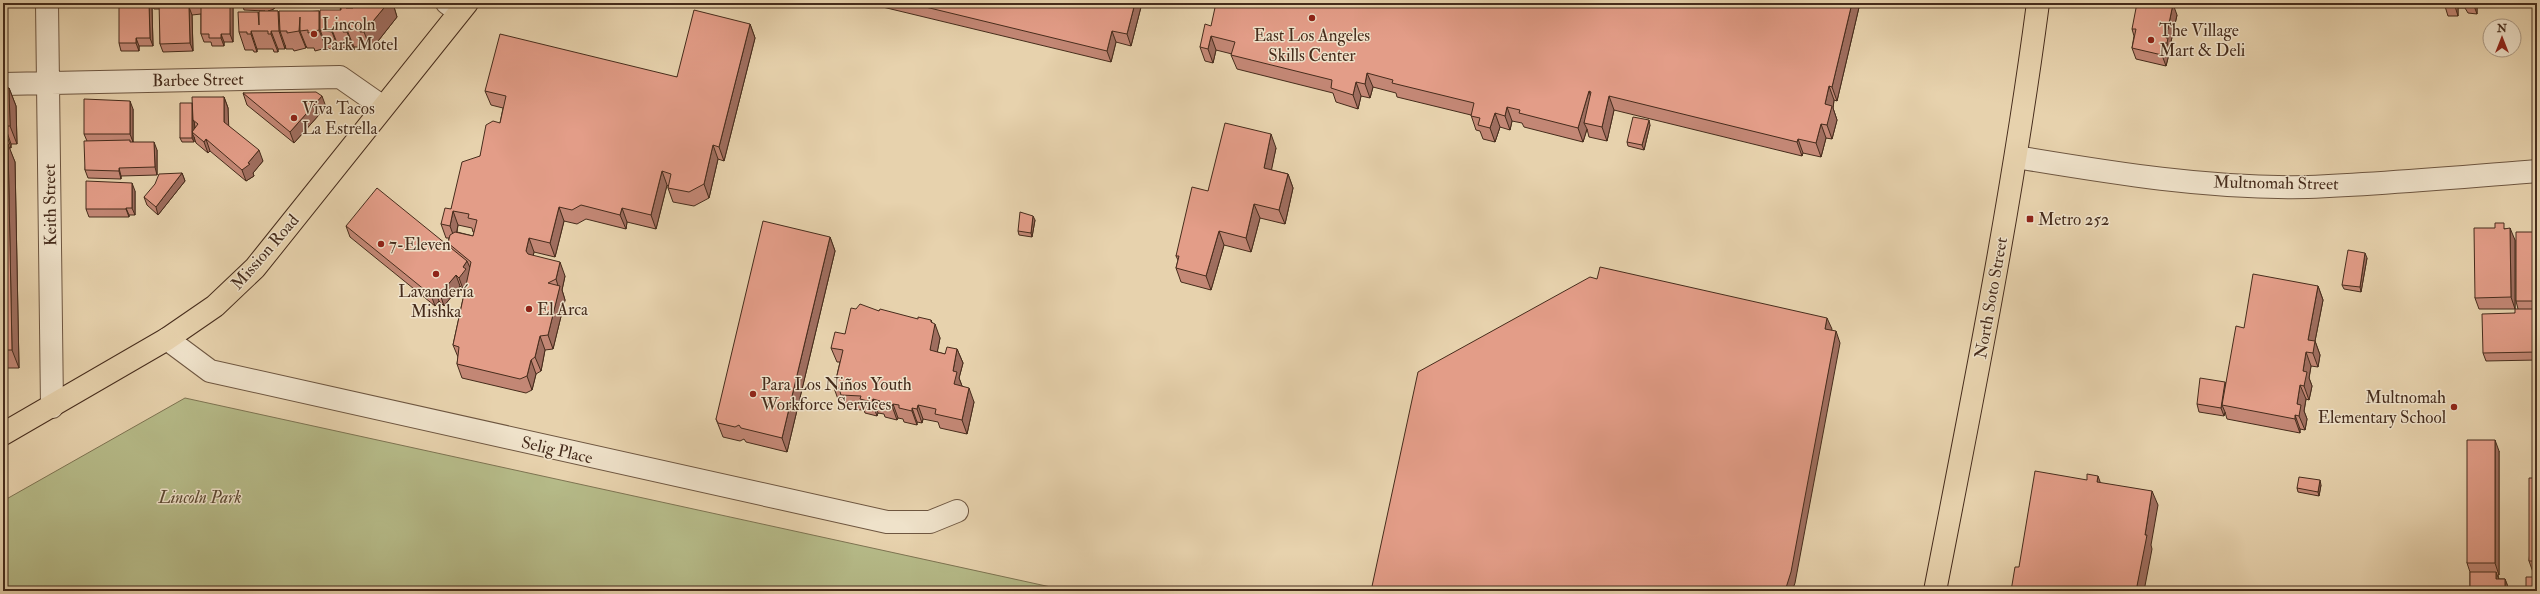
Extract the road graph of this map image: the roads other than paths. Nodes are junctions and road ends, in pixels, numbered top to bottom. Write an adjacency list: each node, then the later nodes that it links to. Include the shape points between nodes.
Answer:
1 (47, 3): 4 (street, Keith Street)
2 (2038, 3): 7 (main road, North Soto Street)
3 (458, 6): 6 (main road, Mission Road)
4 (48, 83): 5 (street, Barbee Street); 6 (street, Barbee Street, via 340,77); 10 (street, Keith Street)
5 (3, 84)
6 (383, 107): 9 (main road, Mission Road, via 256,268 215,306)
7 (2016, 157): 8 (street, Multnomah Street, via 2168,179 2217,184 2307,187); 13 (main road, North Soto Street, via 1989,314)
8 (2537, 171)
9 (167, 340): 10 (main road, Mission Road); 12 (street, Selig Place, via 210,372 879,520 930,522)
10 (52, 407): 11 (main road, Mission Road)
11 (3, 434)
12 (957, 511)
13 (1935, 591)

